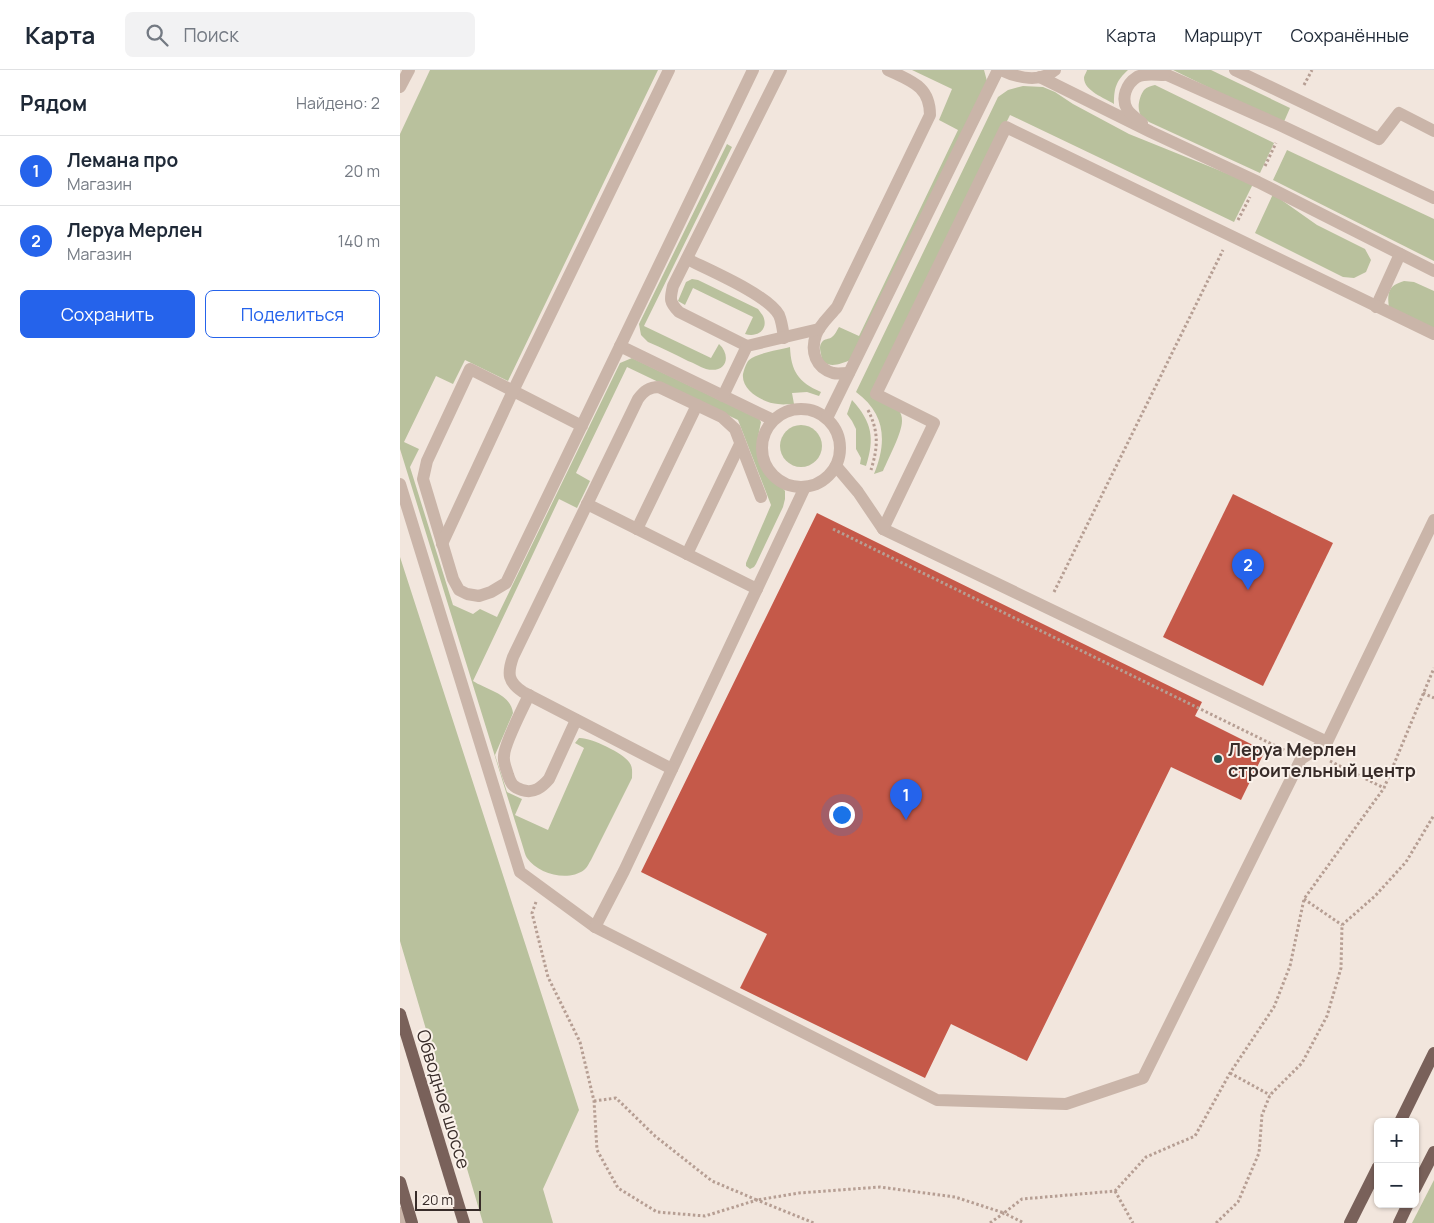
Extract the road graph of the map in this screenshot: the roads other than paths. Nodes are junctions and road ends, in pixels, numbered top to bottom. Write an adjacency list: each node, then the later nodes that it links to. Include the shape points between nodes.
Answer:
1 (409, 70): 11 (lane)
2 (669, 70): 25 (lane)
3 (753, 70): 22 (lane)
4 (782, 70): 16 (lane)
5 (888, 70): 19 (lane, via 916,84 925,93 930,115 837,307)
6 (1000, 70): 10 (lane, via 1031,79); 24 (lane)
7 (1055, 70): 10 (lane)
8 (1235, 70): 12 (lane, via 1379,139 1399,113)
9 (1162, 72): 13 (lane, via 1137,77 1127,87 1124,98 1128,110); 14 (lane)
10 (1040, 77): 13 (lane)
11 (400, 88)
12 (1434, 131)
13 (1151, 132): 15 (lane)
14 (1433, 195)
15 (1400, 254): 17 (lane); 18 (lane)
16 (687, 259): 21 (lane, via 768,302 780,317); 23 (lane, via 673,286 672,305 679,312)
17 (1434, 271)
18 (1376, 307): 20 (lane); 39 (lane, via 1006,127 876,394 934,424)
19 (819, 330): 21 (lane); 24 (lane, via 813,349 816,361 823,369 835,374)
20 (1434, 334)
21 (784, 338): 23 (lane)
22 (620, 346): 26 (lane); 30 (lane)
23 (747, 346): 26 (lane)
24 (848, 373): 28 (lane)
25 (513, 391): 30 (lane); 40 (lane); 40 (lane, via 470,369 424,470 423,479)
26 (723, 396): 29 (lane)
27 (697, 405): 31 (lane, via 729,423 735,429); 36 (lane, via 659,387 644,391); 38 (lane)
28 (827, 418): 29 (lane, via 803,408 790,410); 32 (lane, via 840,440)
29 (773, 420): 34 (lane, via 763,436 764,462 780,482)
30 (582, 426): 40 (lane, via 506,584 479,596 459,590)
31 (740, 444): 35 (lane); 41 (lane)
32 (836, 466): 34 (lane, via 817,484); 39 (lane)
33 (400, 484): 47 (lane, via 520,872)
34 (805, 487): 42 (lane)
35 (761, 497)
36 (587, 504): 38 (lane); 43 (lane, via 509,668 514,686)
37 (1434, 520): 45 (lane)
38 (637, 529): 41 (lane)
39 (883, 529): 45 (lane)
40 (442, 544)
41 (687, 554): 42 (lane)
42 (757, 589): 46 (lane)
43 (529, 695): 44 (lane); 44 (lane, via 504,750 505,764 512,785 517,789 535,791 549,779)
44 (576, 720): 46 (lane)
45 (1327, 742): 47 (lane, via 1301,759 1142,1078 1066,1104 937,1100)
46 (672, 768): 47 (lane)
47 (595, 927)
48 (400, 1014): 59 (main road, Обводное шоссе)
49 (1434, 1054): 50 (main road)
50 (1402, 1118)
51 (1434, 1152): 53 (main road)
52 (1374, 1175): 60 (main road)
53 (1419, 1181)
54 (400, 1182): 58 (main road)
55 (1406, 1208): 61 (main road)
56 (400, 1212): 57 (lane)
57 (406, 1223)
58 (412, 1223)
59 (464, 1223)
60 (1350, 1223)
61 (1398, 1223)

